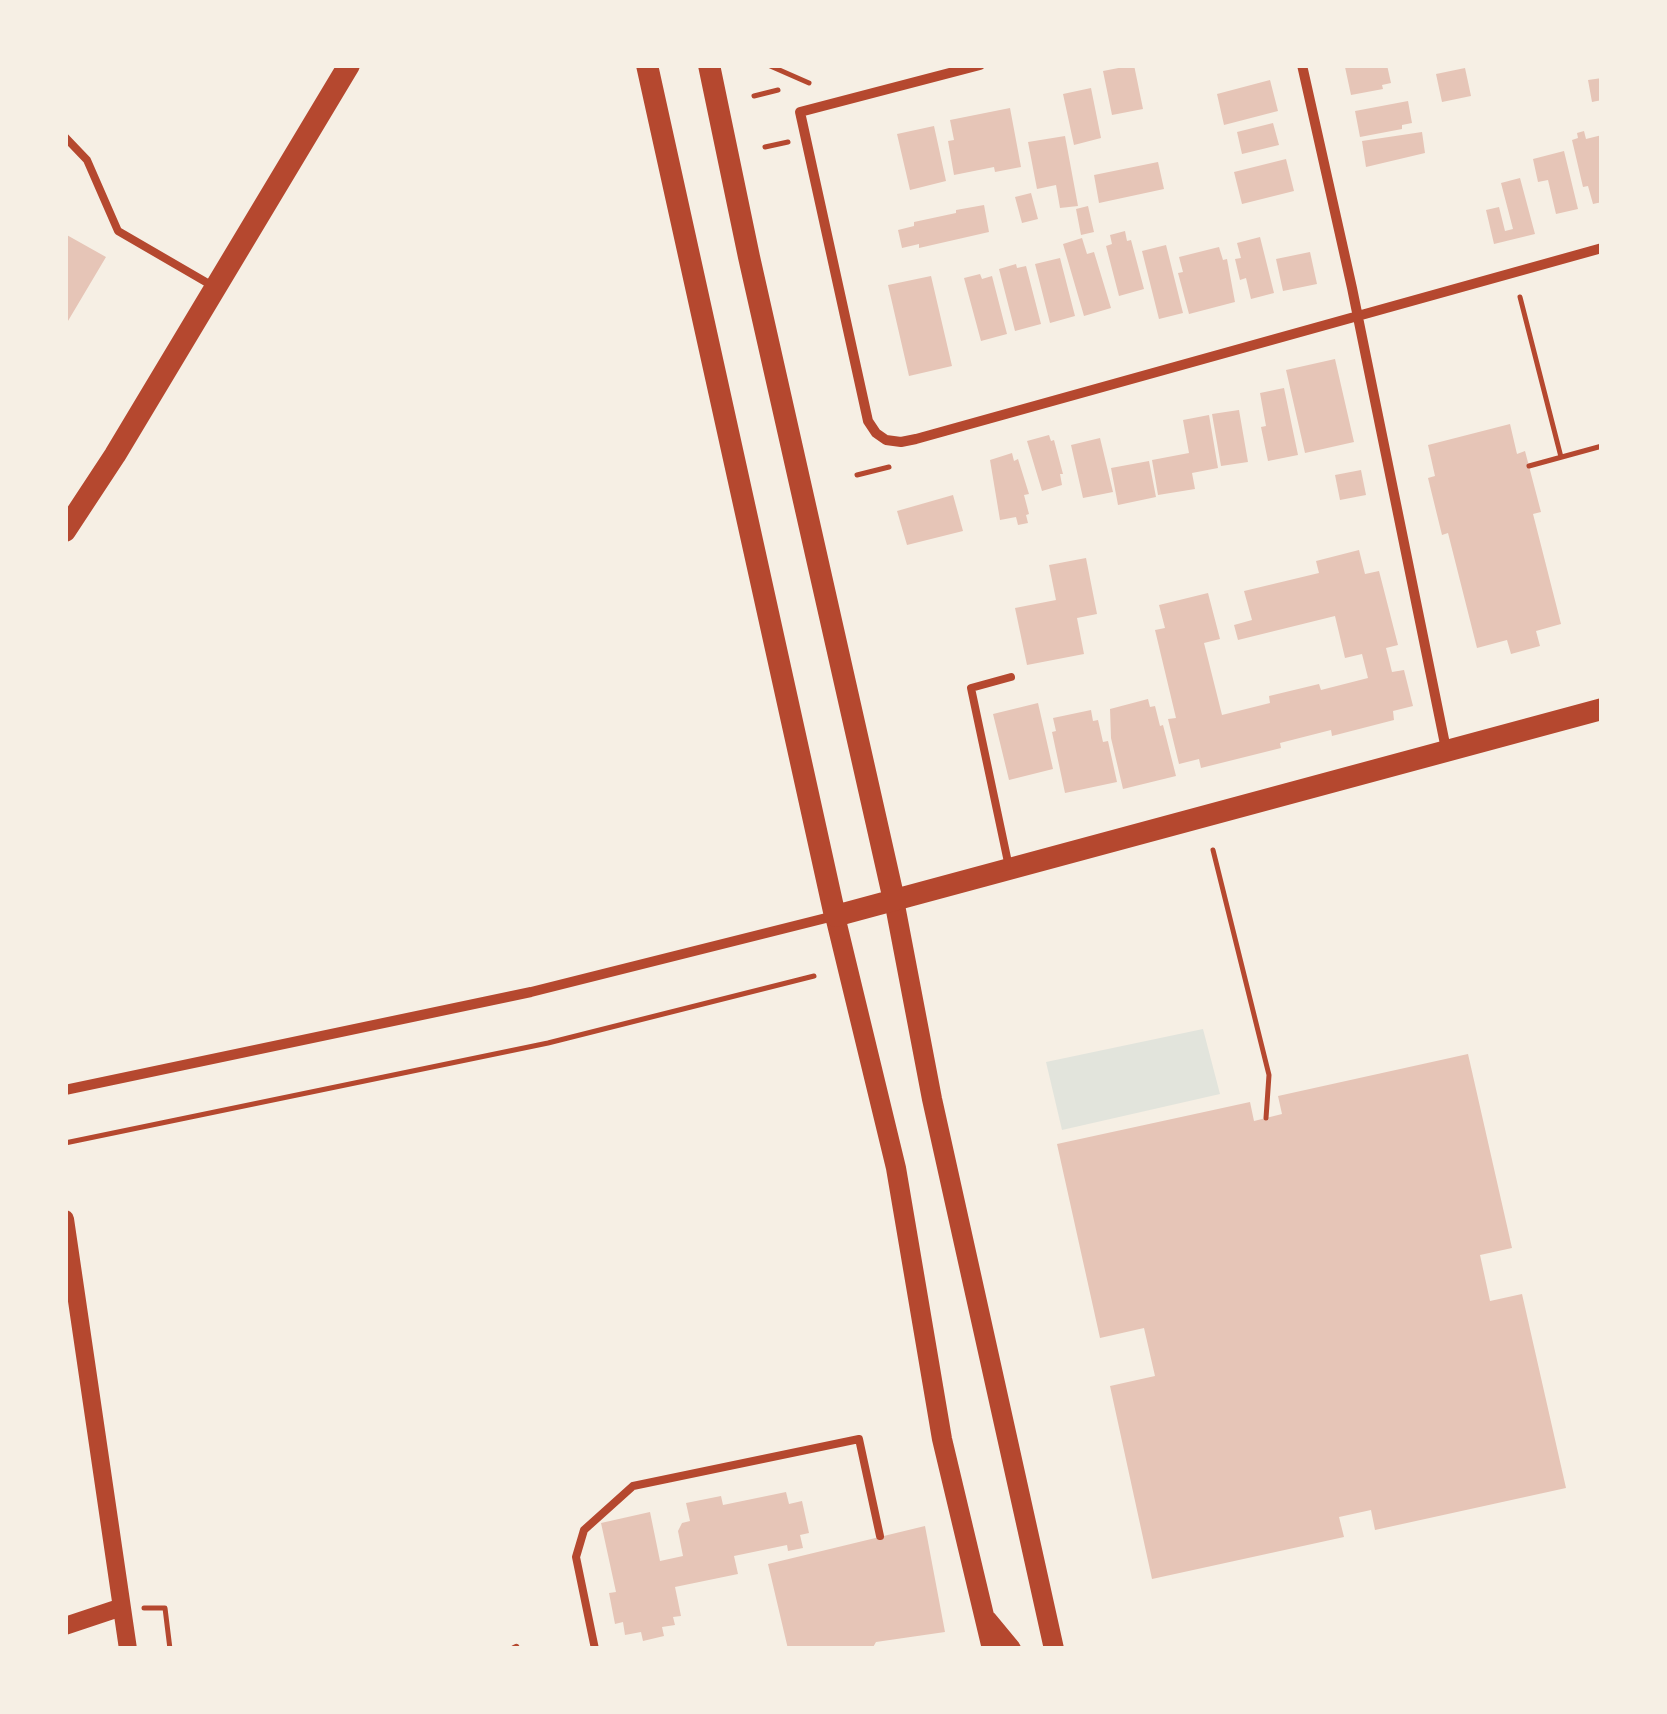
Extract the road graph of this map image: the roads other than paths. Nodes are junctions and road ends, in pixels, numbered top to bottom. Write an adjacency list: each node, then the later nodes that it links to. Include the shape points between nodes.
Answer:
1 (349, 65): 8 (main road)
2 (646, 65): 16 (main road)
3 (709, 65): 15 (main road)
4 (980, 65): 9 (street, via 800,112 876,434 916,439)
5 (1302, 65): 9 (street)
6 (65, 138): 8 (lane, via 87,160 118,231)
7 (1602, 248): 9 (street)
8 (215, 288): 10 (main road)
9 (1357, 315): 13 (street)
10 (65, 531)
11 (1011, 678): 14 (lane, via 972,688)
12 (1602, 709): 13 (main road)
13 (1446, 749): 14 (main road)
14 (1009, 867): 15 (main road)
15 (894, 900): 16 (main road); 27 (main road)
16 (835, 916): 17 (street, via 531,992); 21 (main road, via 896,1168 942,1439)
17 (65, 1090)
18 (65, 1219): 20 (street)
19 (880, 1536): 24 (lane, via 859,1439 634,1486 584,1530 576,1557)
20 (122, 1608): 22 (street); 23 (street)
21 (983, 1614): 25 (main road); 26 (main road)
22 (65, 1626)
23 (128, 1649)
24 (595, 1649)
25 (992, 1649)
26 (1011, 1649)
27 (1054, 1649)

